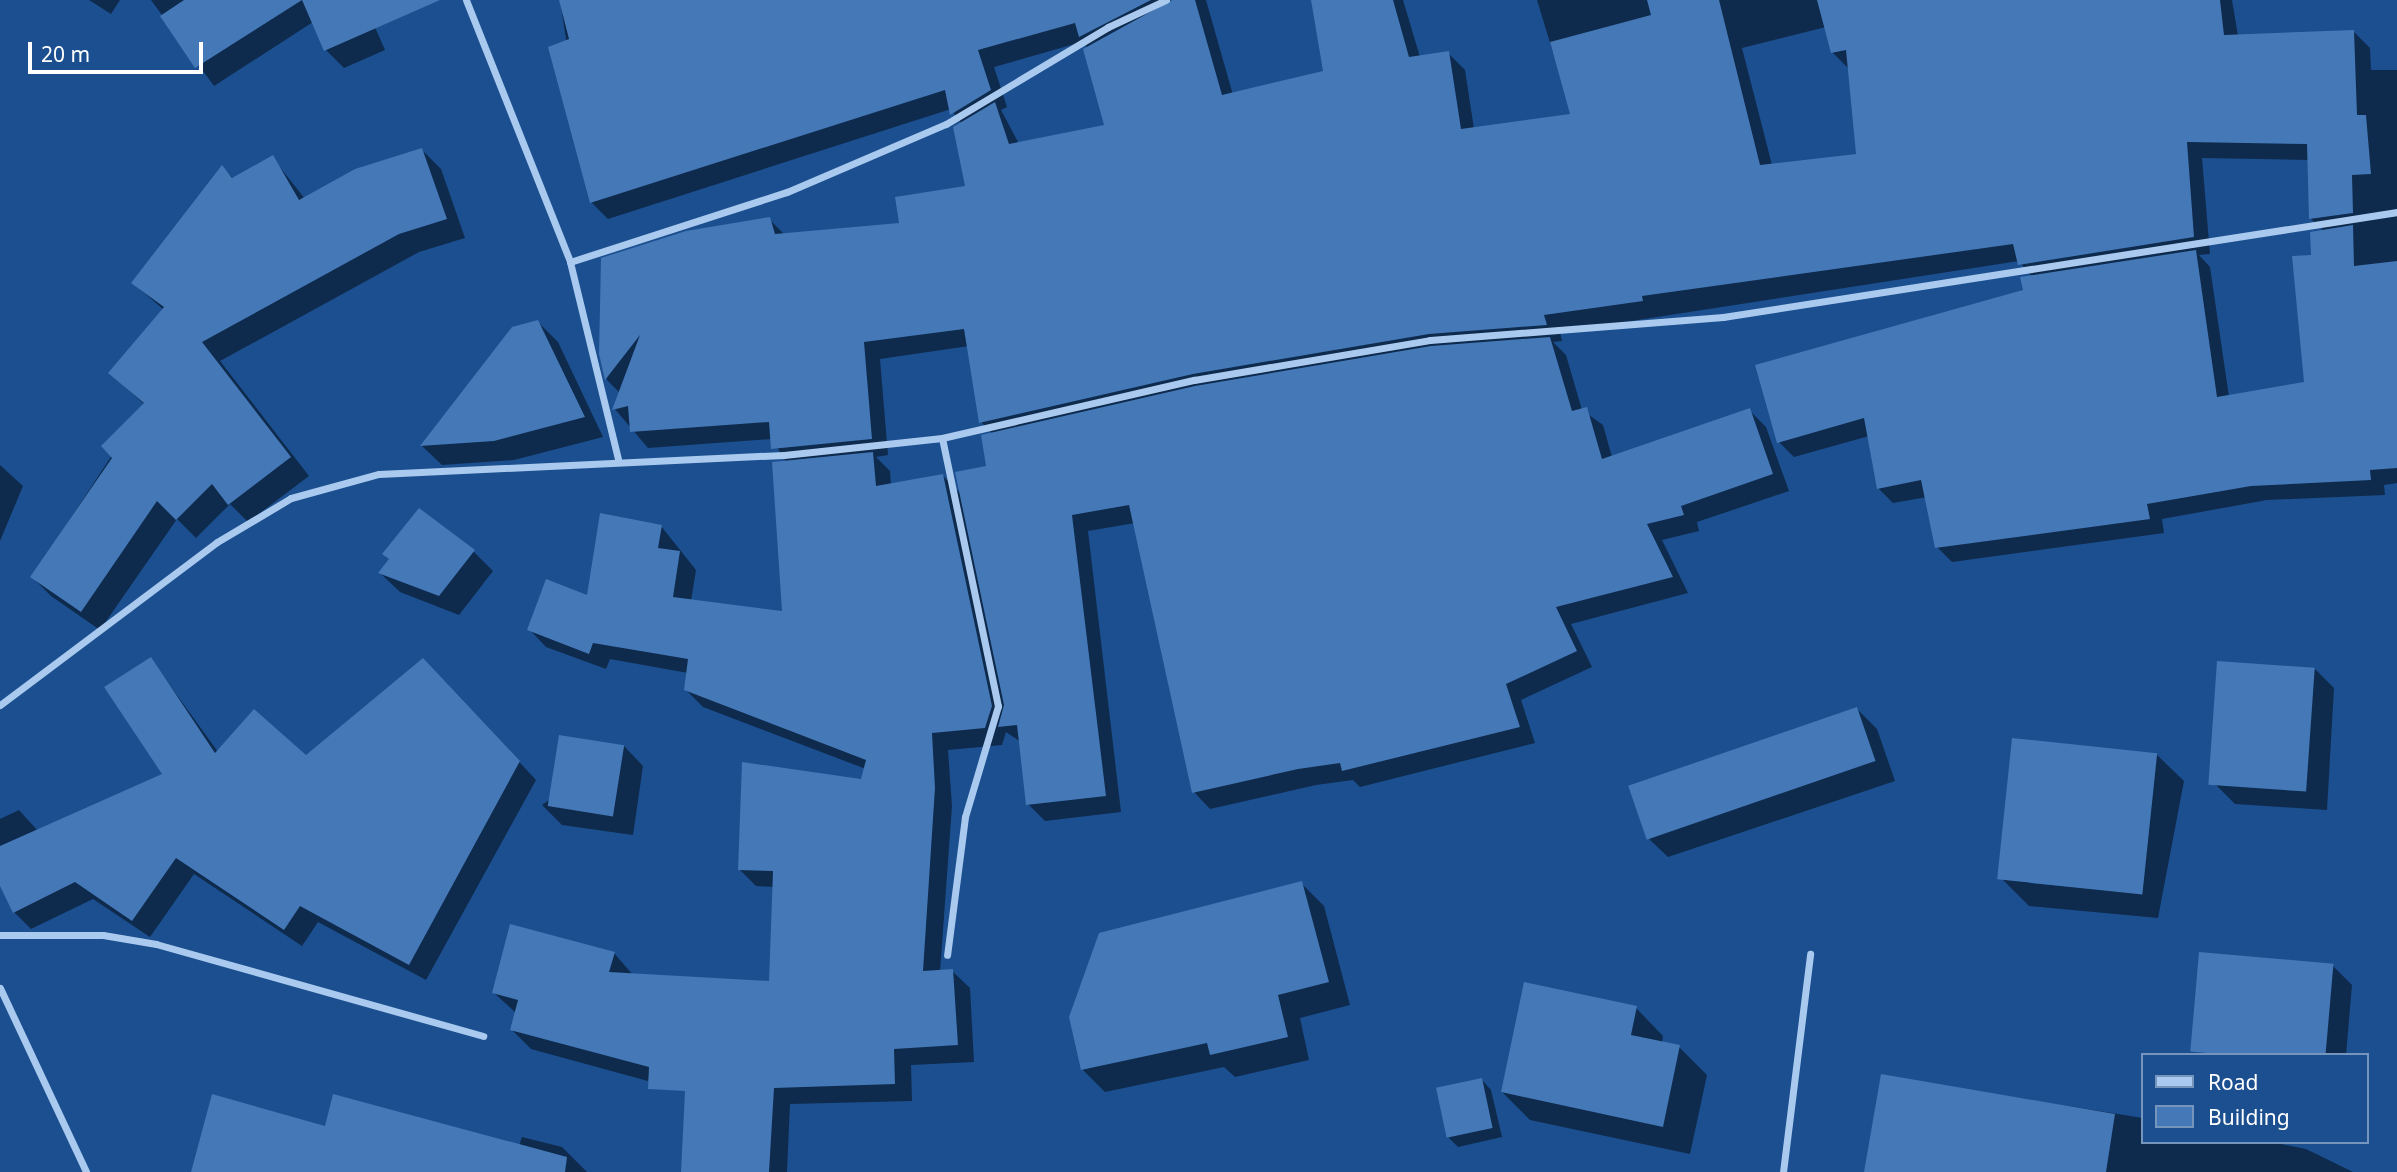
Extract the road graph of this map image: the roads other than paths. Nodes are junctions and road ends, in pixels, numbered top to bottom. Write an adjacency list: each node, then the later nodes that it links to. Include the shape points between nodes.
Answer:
1 (466, 0): 4 (street)
2 (1166, 0): 4 (street, via 1108,27 946,124 786,192)
3 (2397, 212): 5 (street, via 1723,317 1430,340 1194,380)
4 (570, 262): 6 (street)
5 (942, 438): 6 (street, via 784,455); 10 (street, via 998,706 965,817)
6 (618, 459): 7 (street, via 379,474 291,498 217,542)
7 (0, 705)
8 (0, 935): 12 (street, via 103,935 156,944)
9 (1810, 954): 14 (street)
10 (947, 955)
11 (0, 988): 13 (street)
12 (483, 1037)
13 (86, 1172)
14 (1783, 1172)

